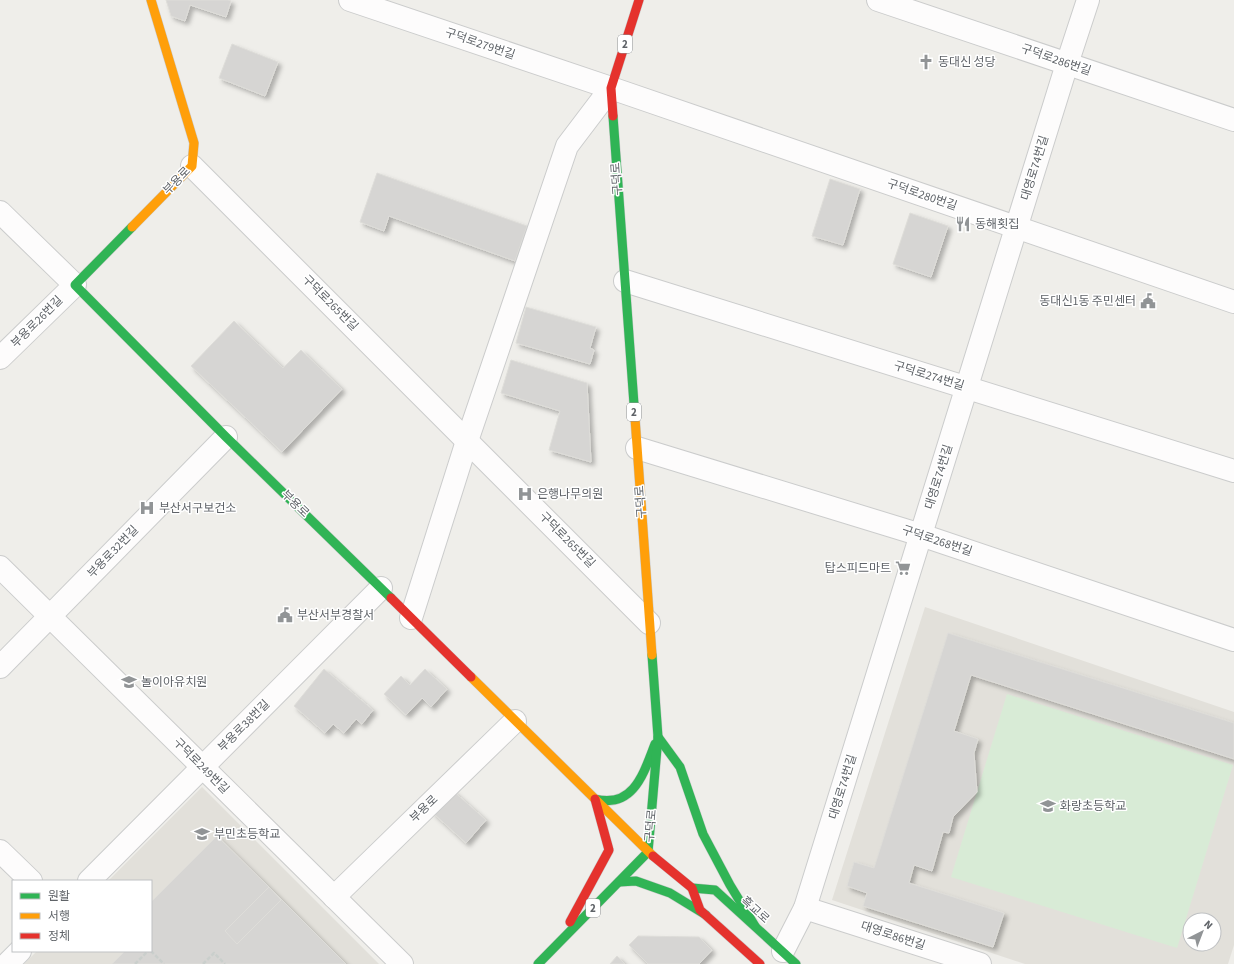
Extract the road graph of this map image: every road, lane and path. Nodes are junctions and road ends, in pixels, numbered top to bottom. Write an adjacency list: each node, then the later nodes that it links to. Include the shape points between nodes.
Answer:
1 (151, 0): 9 (main road, 부용로, via 194,143)
2 (350, 0): 7 (street, 구덕로279번길)
3 (639, 0): 7 (main road, 구덕로 / 2)
4 (878, 0): 6 (street, 구덕로286번길)
5 (1088, 0): 6 (street, 대영로74번길)
6 (1067, 64): 8 (street, 구덕로286번길); 11 (street, 대영로74번길)
7 (611, 88): 11 (street, 구덕로280번길); 12 (main road, 구덕로 / 2); 18 (street, via 567,146)
8 (1234, 120)
9 (192, 166): 13 (main road, 부용로); 18 (street, 구덕로265번길)
10 (0, 212): 13 (street, 부용로)
11 (1017, 227): 14 (street, 구덕로280번길); 16 (street, 대영로74번길)
12 (625, 281): 16 (street, 구덕로274번길); 19 (main road, 구덕로 / 2)
13 (74, 285): 15 (street, 부용로26번길); 17 (main road, 부용로)
14 (1234, 302)
15 (0, 358)
16 (966, 388): 20 (street, 구덕로274번길); 21 (street, 대영로74번길)
17 (226, 436): 23 (main road, 부용로); 24 (street, 부용로32번길)
18 (467, 440): 25 (street); 26 (street, 구덕로265번길)
19 (637, 448): 21 (street, 구덕로268번길); 26 (main road, 구덕로 / 2)
20 (1234, 471)
21 (921, 535): 27 (street, 구덕로268번길); 40 (street, 대영로74번길)
22 (0, 567): 24 (street, 구덕로249번길)
23 (381, 588): 25 (main road, 부용로); 31 (street, 부용로38번길)
24 (50, 617): 28 (street, 부용로32번길); 31 (street, 구덕로249번길)
25 (411, 618): 29 (main road, 부용로)
26 (650, 623): 30 (main road, 구덕로 / 2)
27 (1234, 640)
28 (0, 667)
29 (515, 721): 32 (main road, 부용로); 39 (street, 부용로)
30 (658, 737): 32 (main road, via 640,783 626,797 609,802); 34 (main road, 구덕로 / 2); 42 (main road, via 680,768 703,834)
31 (203, 767): 36 (street, 부용로38번길); 39 (street, 구덕로249번길)
32 (594, 799): 34 (main road, 부용로); 43 (main road, via 609,850)
33 (0, 851): 35 (street)
34 (648, 852): 37 (main road, 구덕로 / 2); 38 (main road)
35 (30, 880)
36 (90, 880)
37 (619, 882): 41 (main road, via 636,881 670,893); 43 (main road, 구덕로 / 2)
38 (692, 888): 41 (main road, via 700,910); 42 (main road, 흑교로, via 715,890)
39 (334, 896): 53 (street, 구덕로249번길)
40 (805, 908): 47 (street, 대영로74번길); 56 (street, 대영로86번길)
41 (708, 917): 55 (main road)
42 (755, 926): 47 (main road, 흑교로)
43 (558, 943): 54 (main road, 구덕로 / 2)
44 (152, 951): 50 (path)
45 (19, 952): 48 (street)
46 (147, 952): 49 (path)
47 (789, 958)
48 (7, 964)
49 (135, 964)
50 (164, 964)
51 (203, 964): 52 (path, via 214,953)
52 (225, 964)
53 (402, 964)
54 (538, 964)
55 (760, 964)
56 (980, 964)

